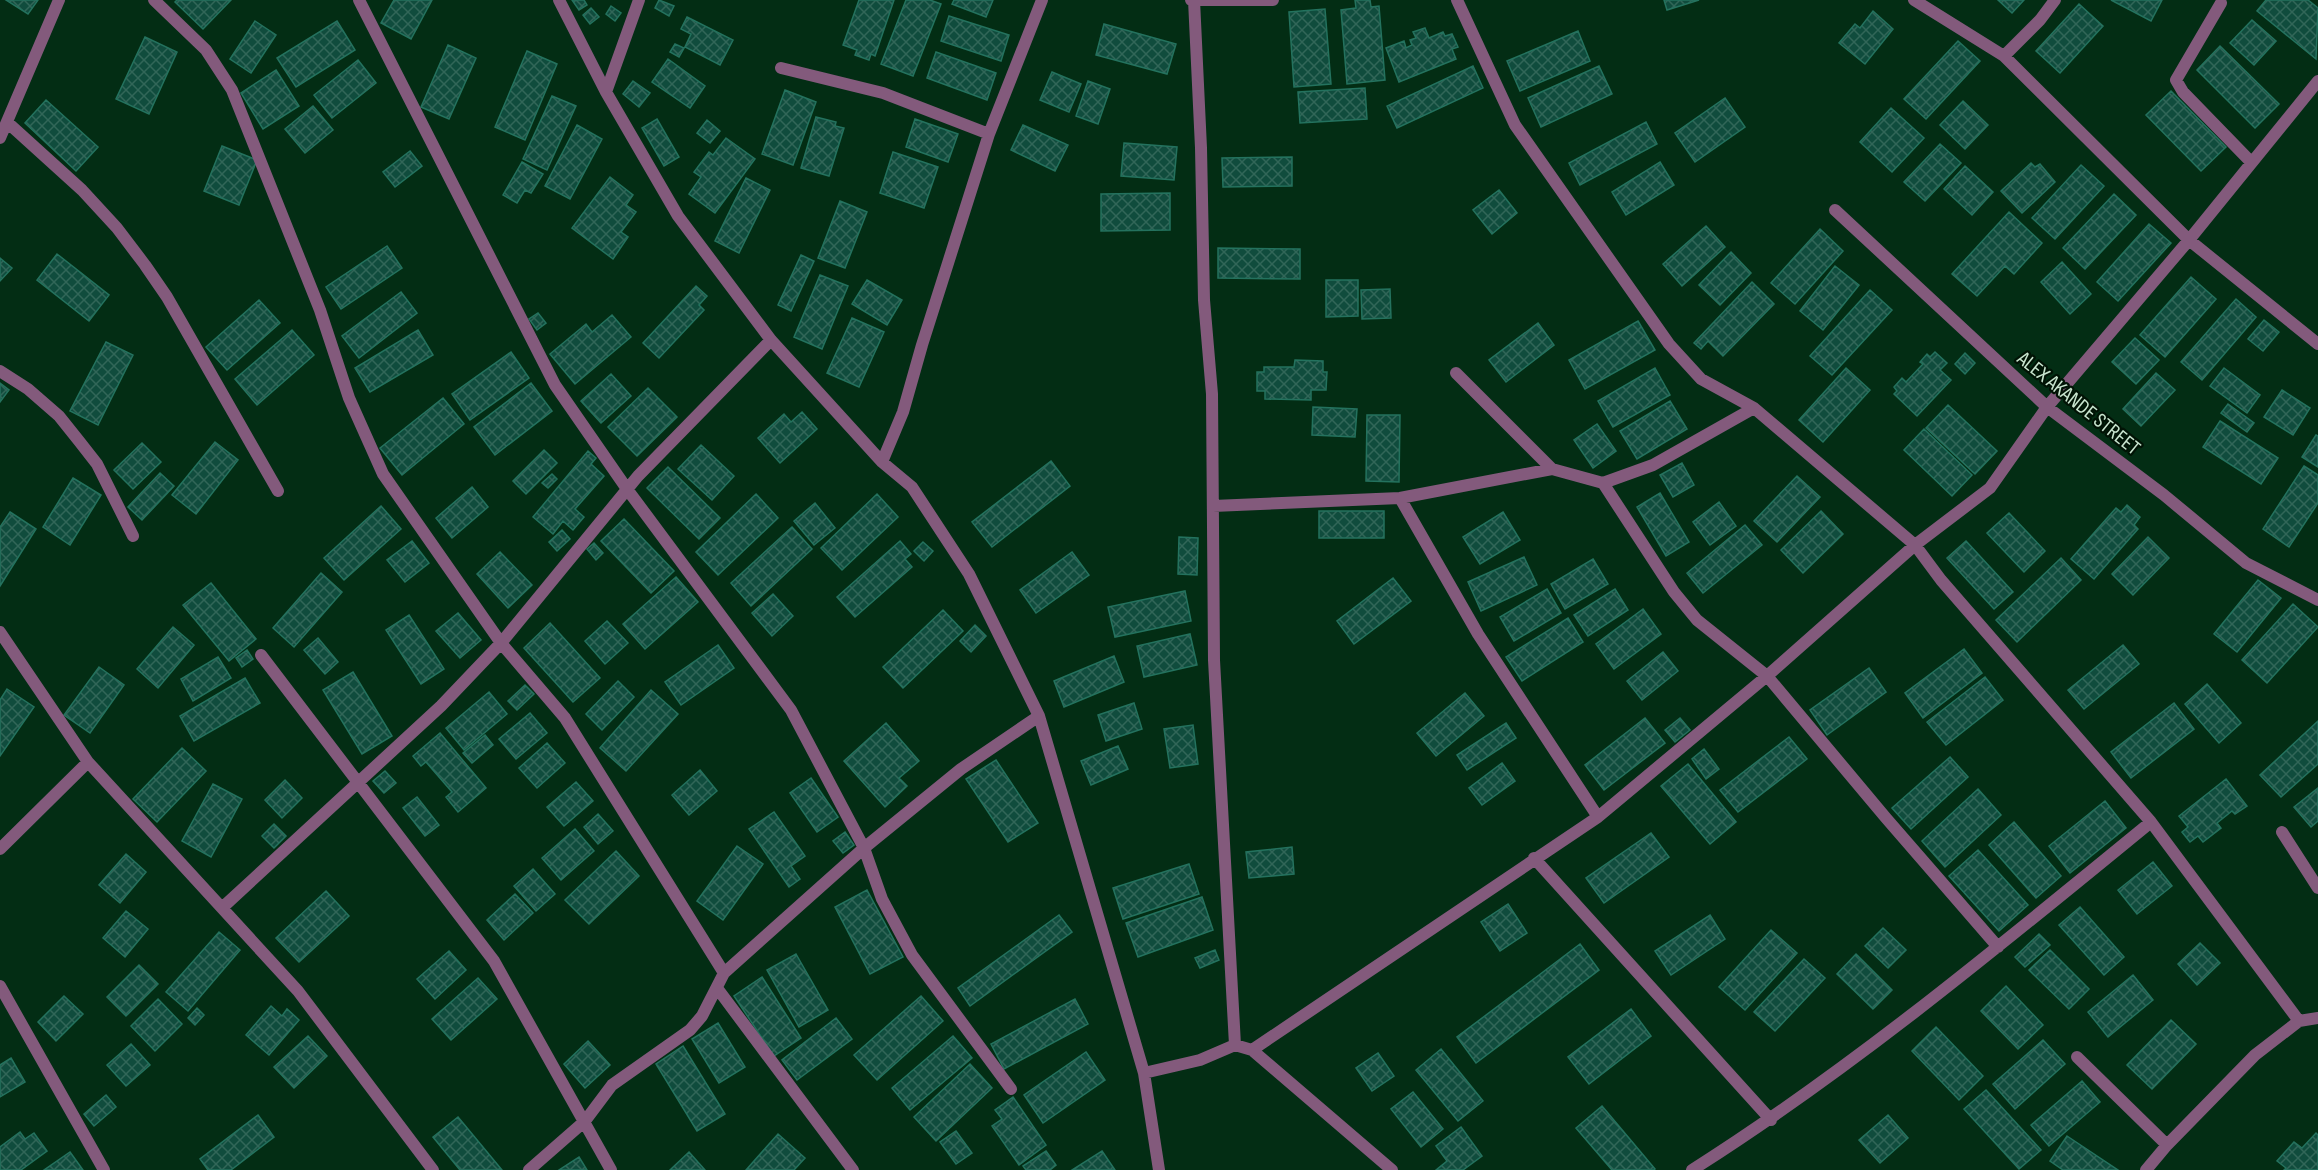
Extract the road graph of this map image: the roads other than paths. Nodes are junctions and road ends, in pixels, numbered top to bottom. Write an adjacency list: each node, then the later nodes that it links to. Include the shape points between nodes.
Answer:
1 (59, 0): 17 (street)
2 (154, 0): 40 (street, via 207,50 232,90 320,310 349,398 383,474)
3 (359, 0): 32 (street, via 555,385)
4 (559, 0): 16 (street)
5 (639, 0): 16 (street)
6 (1041, 0): 18 (street)
7 (1193, 0): 8 (street); 35 (street, via 1204,300 1212,394)
8 (1273, 0)
9 (1457, 0): 28 (street, via 1515,125 1669,344 1701,379)
10 (1914, 0): 13 (street)
11 (2055, 0): 13 (street)
12 (2222, 3): 20 (street, via 2176,80 2182,92)
13 (2004, 56): 22 (street)
14 (781, 68): 18 (street, via 883,93)
15 (2318, 81): 20 (street)
16 (606, 92): 23 (street, via 678,216)
17 (7, 122): 19 (street); 33 (street, via 82,190 145,265)
18 (989, 134): 29 (street, via 903,412)
19 (0, 138)
20 (2251, 162): 22 (street)
21 (1835, 210): 27 (street, ALEX AKANDE STREET)
22 (2189, 240): 24 (street); 27 (street)
23 (771, 340): 29 (street); 32 (street)
24 (2318, 344)
25 (0, 371): 36 (street, via 59,416 97,464)
26 (1456, 373): 30 (street)
27 (2047, 407): 37 (street, via 1990,488); 38 (street, ALEX AKANDE STREET, via 2246,563)
28 (1754, 408): 31 (street, via 1653,465); 37 (street)
29 (882, 462): 43 (street, via 912,487 969,574)
30 (1552, 469): 31 (street); 34 (street)
31 (1603, 483): 42 (street, via 1674,592 1697,620)
32 (627, 489): 40 (street); 49 (street, via 791,710)
33 (278, 491)
34 (1400, 498): 35 (street); 46 (street, via 1478,634)
35 (1213, 506): 60 (street, via 1214,660)
36 (133, 536)
37 (1916, 545): 42 (street); 47 (street, via 1941,580)
38 (2318, 600)
39 (0, 632): 44 (street)
40 (501, 643): 45 (street); 55 (street, via 565,718)
41 (261, 655): 45 (street)
42 (1767, 676): 46 (street); 54 (street)
43 (1039, 716): 49 (street, via 961,769); 63 (street)
44 (88, 762): 50 (street); 53 (street)
45 (359, 784): 53 (street); 66 (street, via 494,961)
46 (1598, 817): 51 (street)
47 (2151, 822): 54 (street); 59 (street)
48 (2282, 832): 52 (street)
49 (864, 848): 55 (street); 64 (street, via 882,899 912,955)
50 (0, 849)
51 (1534, 858): 61 (street); 65 (street)
52 (2318, 888)
53 (222, 908): 69 (street, via 298,991)
54 (1998, 947): 65 (street)
55 (724, 973): 57 (street)
56 (0, 986): 68 (street)
57 (717, 988): 66 (street, via 690,1030 612,1085); 72 (street)
58 (2318, 1018): 59 (street)
59 (2299, 1021): 67 (street, via 2255,1055)
60 (1235, 1045): 61 (street); 63 (street, via 1200,1060)
61 (1252, 1050): 74 (street)
62 (2077, 1057): 67 (street)
63 (1144, 1072): 73 (street)
64 (1011, 1089)
65 (1771, 1120): 75 (street)
66 (585, 1121): 70 (street); 71 (street)
67 (2167, 1145): 76 (street)
68 (104, 1170)
69 (433, 1170)
70 (529, 1170)
71 (611, 1170)
72 (853, 1170)
73 (1159, 1170)
74 (1392, 1170)
75 (1692, 1170)
76 (2146, 1170)

